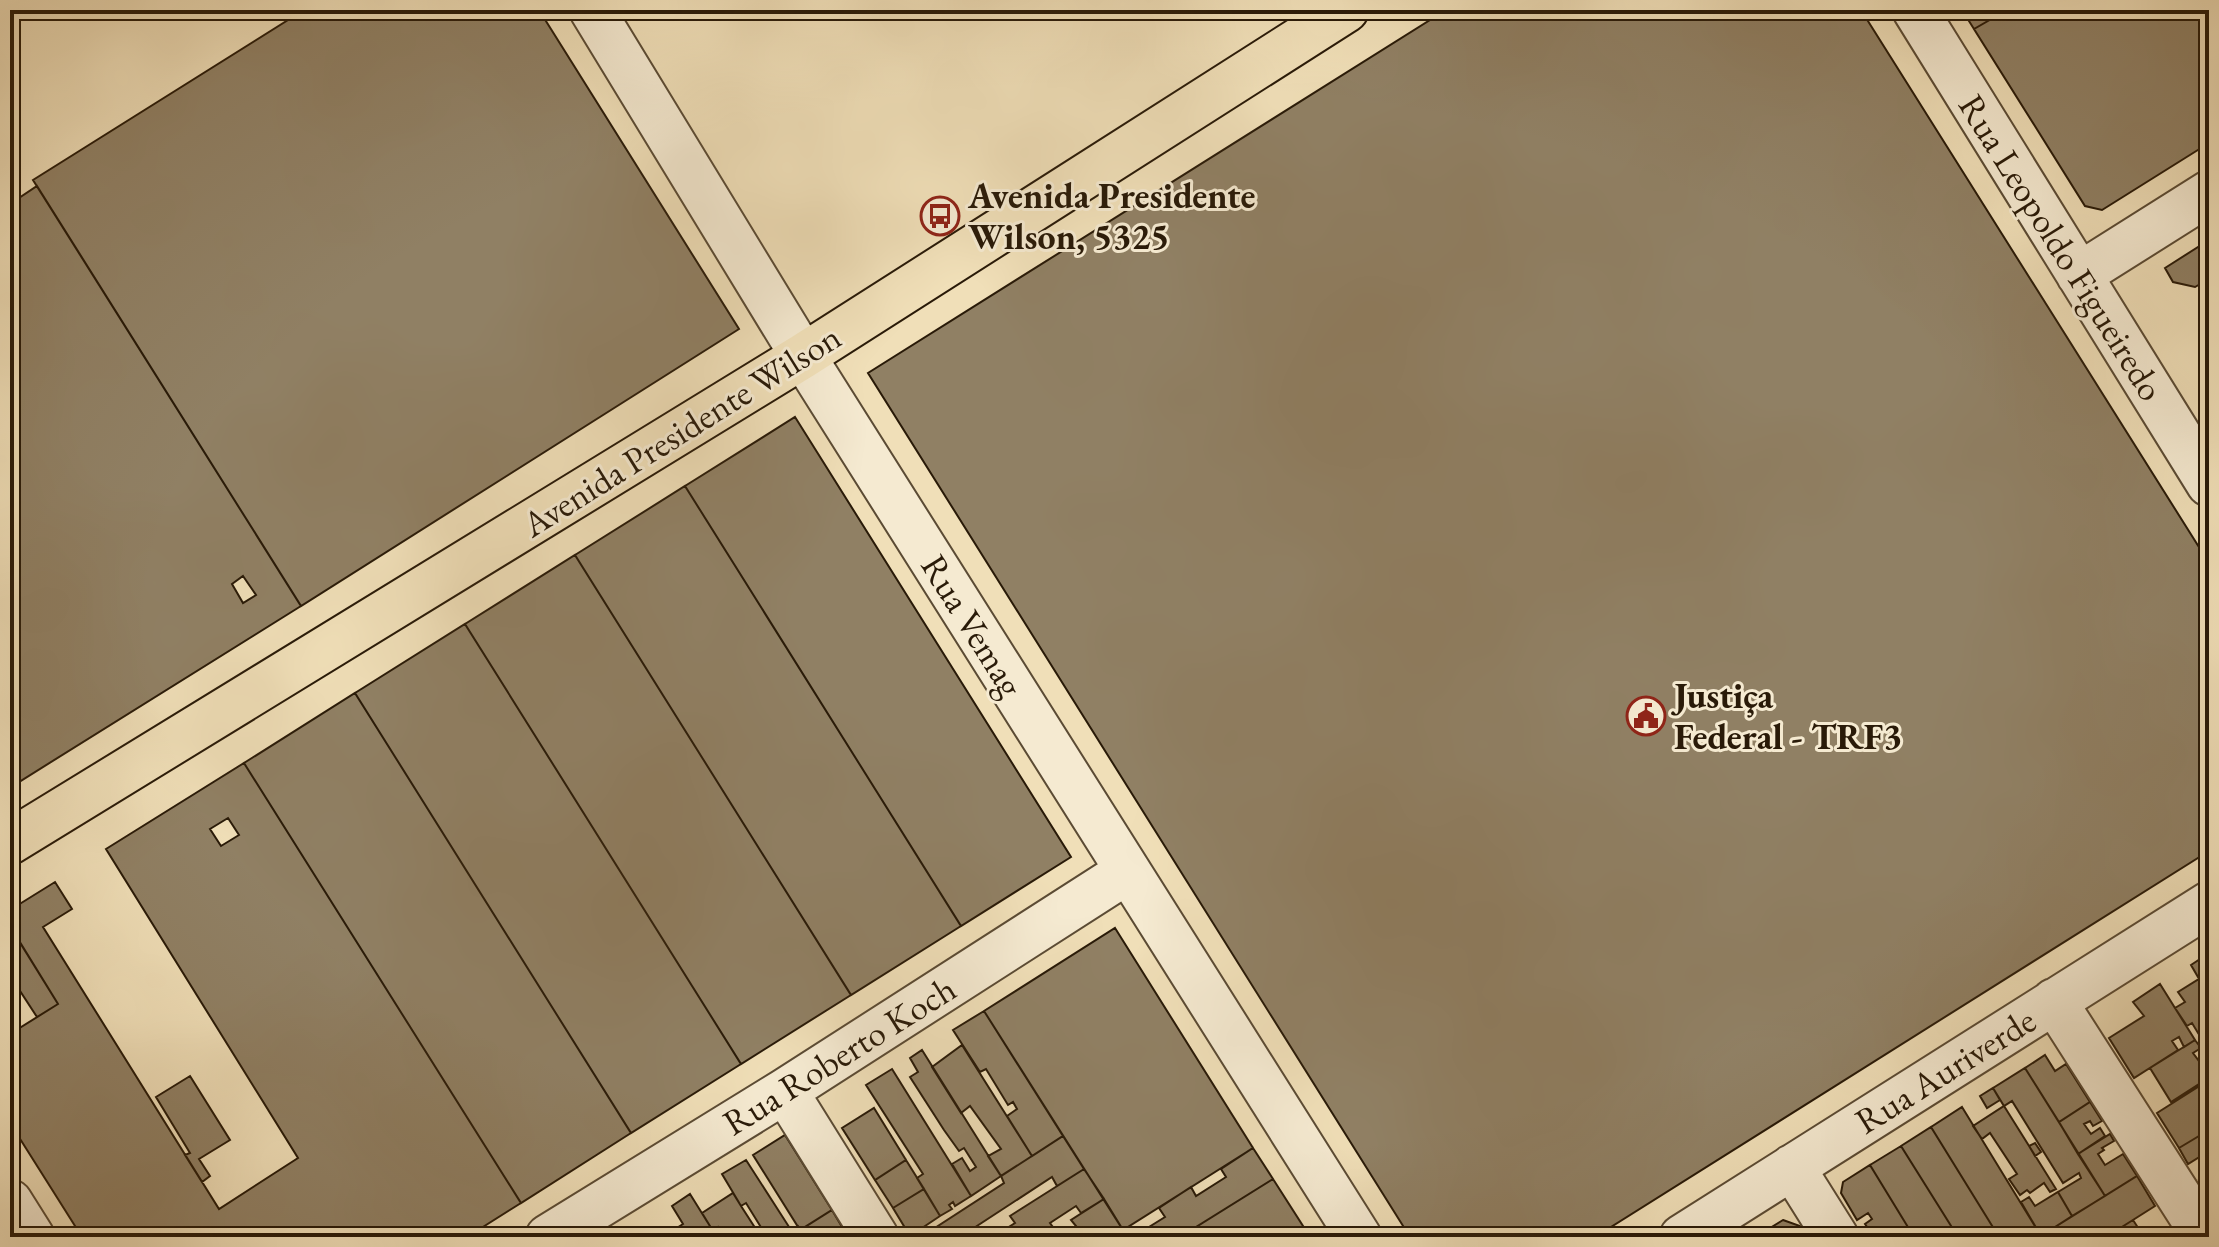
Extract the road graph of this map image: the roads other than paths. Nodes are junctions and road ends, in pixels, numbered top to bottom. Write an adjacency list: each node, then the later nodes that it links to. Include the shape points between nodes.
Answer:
1 (592, 10): 6 (street, Rua Vemag)
2 (1346, 10): 6 (main road, Avenida Presidente Wilson)
3 (1915, 10): 5 (street, Rua Leopoldo Figueiredo)
4 (2209, 193): 5 (street)
5 (2079, 275): 7 (street, Rua Leopoldo Figueiredo)
6 (803, 356): 8 (main road, Avenida Presidente Wilson); 9 (street, Rua Vemag)
7 (2209, 484)
8 (10, 842)
9 (1128, 871): 12 (street, Rua Roberto Koch); 18 (street, Rua Vemag)
10 (2209, 904): 11 (street, Rua Auriverde)
11 (2054, 1001): 13 (street, Rua Auriverde); 21 (street)
12 (785, 1091): 16 (street, Rua Roberto Koch); 17 (street)
13 (1792, 1167): 19 (street, Rua Auriverde); 20 (street)
14 (10, 1202): 15 (street)
15 (32, 1237)
16 (548, 1237)
17 (876, 1237)
18 (1359, 1237)
19 (1682, 1237)
20 (1836, 1237)
21 (2205, 1237)

